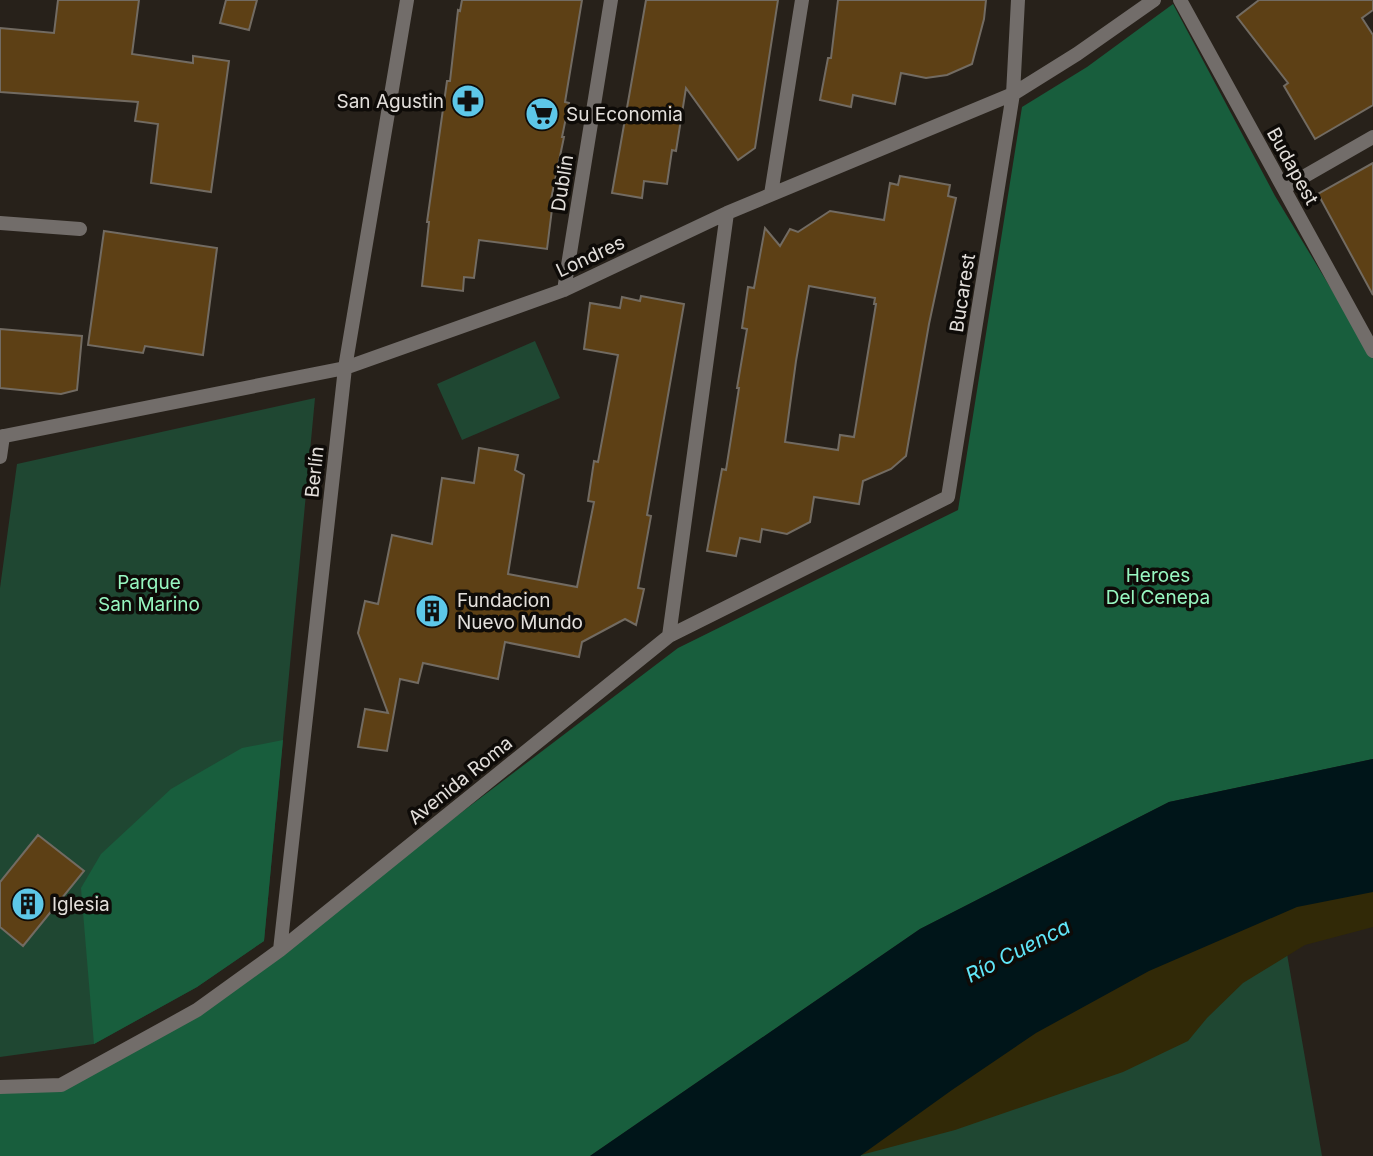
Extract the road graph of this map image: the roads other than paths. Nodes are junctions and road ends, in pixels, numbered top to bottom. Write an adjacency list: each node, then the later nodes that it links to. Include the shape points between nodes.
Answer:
1 (407, 0): 16 (street, Berlín)
2 (611, 0): 14 (street, Dublin)
3 (802, 0): 10 (street)
4 (1018, 0): 7 (street, Bucarest)
5 (1154, 0): 7 (street, Londres)
6 (1180, 0): 9 (street, Budapest)
7 (1013, 94): 10 (street, Londres); 19 (street, Bucarest)
8 (1373, 137): 9 (street)
9 (1284, 188): 15 (street, Budapest)
10 (771, 194): 11 (street, Londres)
11 (727, 213): 14 (street, Londres); 20 (street)
12 (0, 223): 13 (street)
13 (80, 229)
14 (564, 290): 16 (street, Londres)
15 (1373, 351)
16 (345, 368): 17 (street, Londres); 21 (street, Berlín)
17 (2, 437): 18 (street)
18 (0, 457)
19 (948, 497): 20 (street, Avenida Roma)
20 (669, 636): 21 (street, Avenida Roma)
21 (280, 950): 22 (street, Avenida Roma, via 197,1010 61,1085)
22 (0, 1087)

